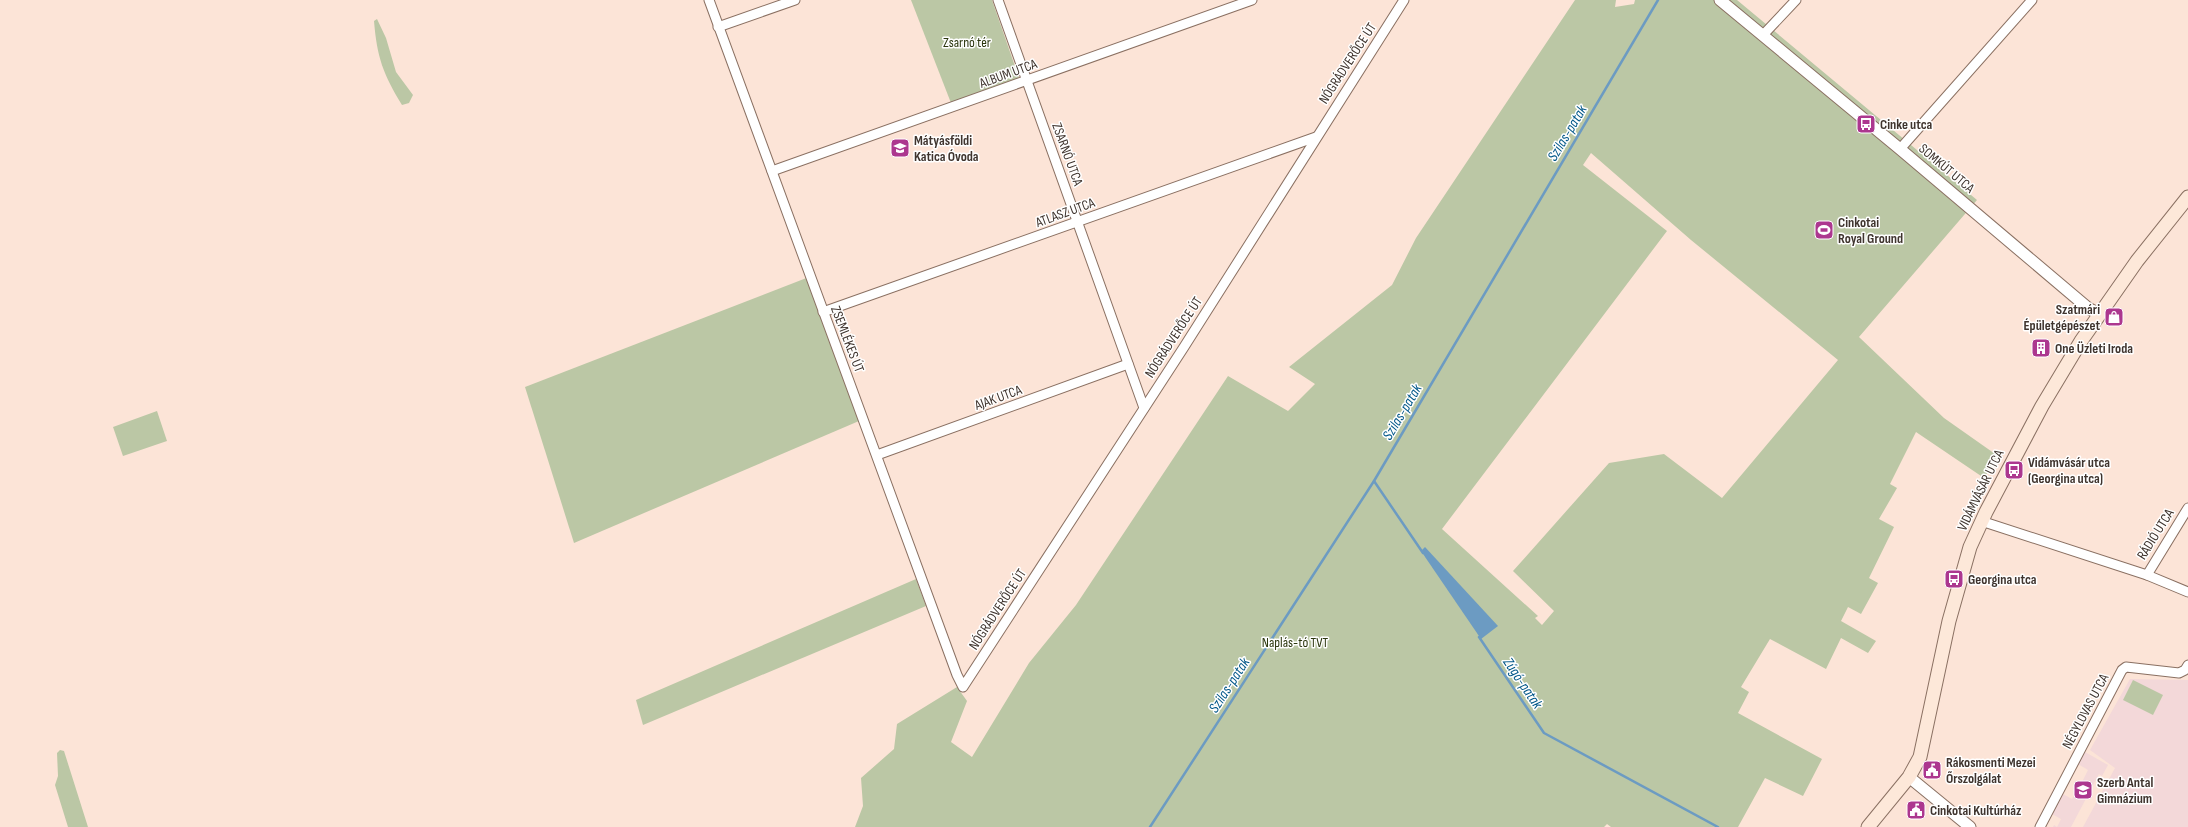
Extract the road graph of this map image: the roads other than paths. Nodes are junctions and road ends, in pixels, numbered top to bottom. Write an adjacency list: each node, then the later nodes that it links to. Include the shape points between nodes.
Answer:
1 (709, 0): 9 (street, ZSEMLÉKES ÚT)
2 (795, 0): 9 (street)
3 (998, 0): 11 (street, ZSARNÓ UTCA)
4 (1252, 0): 11 (street, ALBUM UTCA)
5 (1404, 0): 12 (street, NÓGRÁDVERŐCE ÚT)
6 (1720, 0): 10 (street, SOMKÚT UTCA)
7 (1796, 0): 10 (street)
8 (2032, 0): 13 (street)
9 (718, 27): 14 (street, ZSEMLÉKES ÚT)
10 (1763, 36): 13 (street, SOMKÚT UTCA)
11 (1027, 81): 14 (street, ALBUM UTCA); 16 (street, ZSARNÓ UTCA)
12 (1316, 138): 16 (street, ATLASZ UTCA); 20 (street, NÓGRÁDVERŐCE ÚT)
13 (1900, 149): 18 (street, SOMKÚT UTCA)
14 (772, 171): 17 (street, ZSEMLÉKES ÚT)
15 (2188, 197): 18 (main road, VIDÁMVÁSÁR UTCA)
16 (1077, 222): 17 (street, ATLASZ UTCA); 19 (street, ZSARNÓ UTCA)
17 (823, 312): 21 (street, ZSEMLÉKES ÚT)
18 (2098, 314): 23 (main road, VIDÁMVÁSÁR UTCA, via 2042,406)
19 (1128, 364): 20 (street, ZSARNÓ UTCA); 21 (street, AJAK UTCA)
20 (1144, 408): 27 (street, NÓGRÁDVERŐCE ÚT)
21 (877, 455): 27 (street, ZSEMLÉKES ÚT)
22 (2188, 508): 24 (street, RÁDIÓ UTCA)
23 (1981, 521): 24 (street); 28 (main road, VIDÁMVÁSÁR UTCA, via 1963,570 1949,621 1922,749)
24 (2146, 575): 25 (street)
25 (2188, 592)
26 (2188, 665): 31 (street, NÉGYLOVAS UTCA, via 2179,673 2126,667 2122,670)
27 (963, 687)
28 (1909, 777): 29 (main road, VIDÁMVÁSÁR UTCA); 30 (street)
29 (1872, 825)
30 (1970, 827)
31 (2040, 827)

